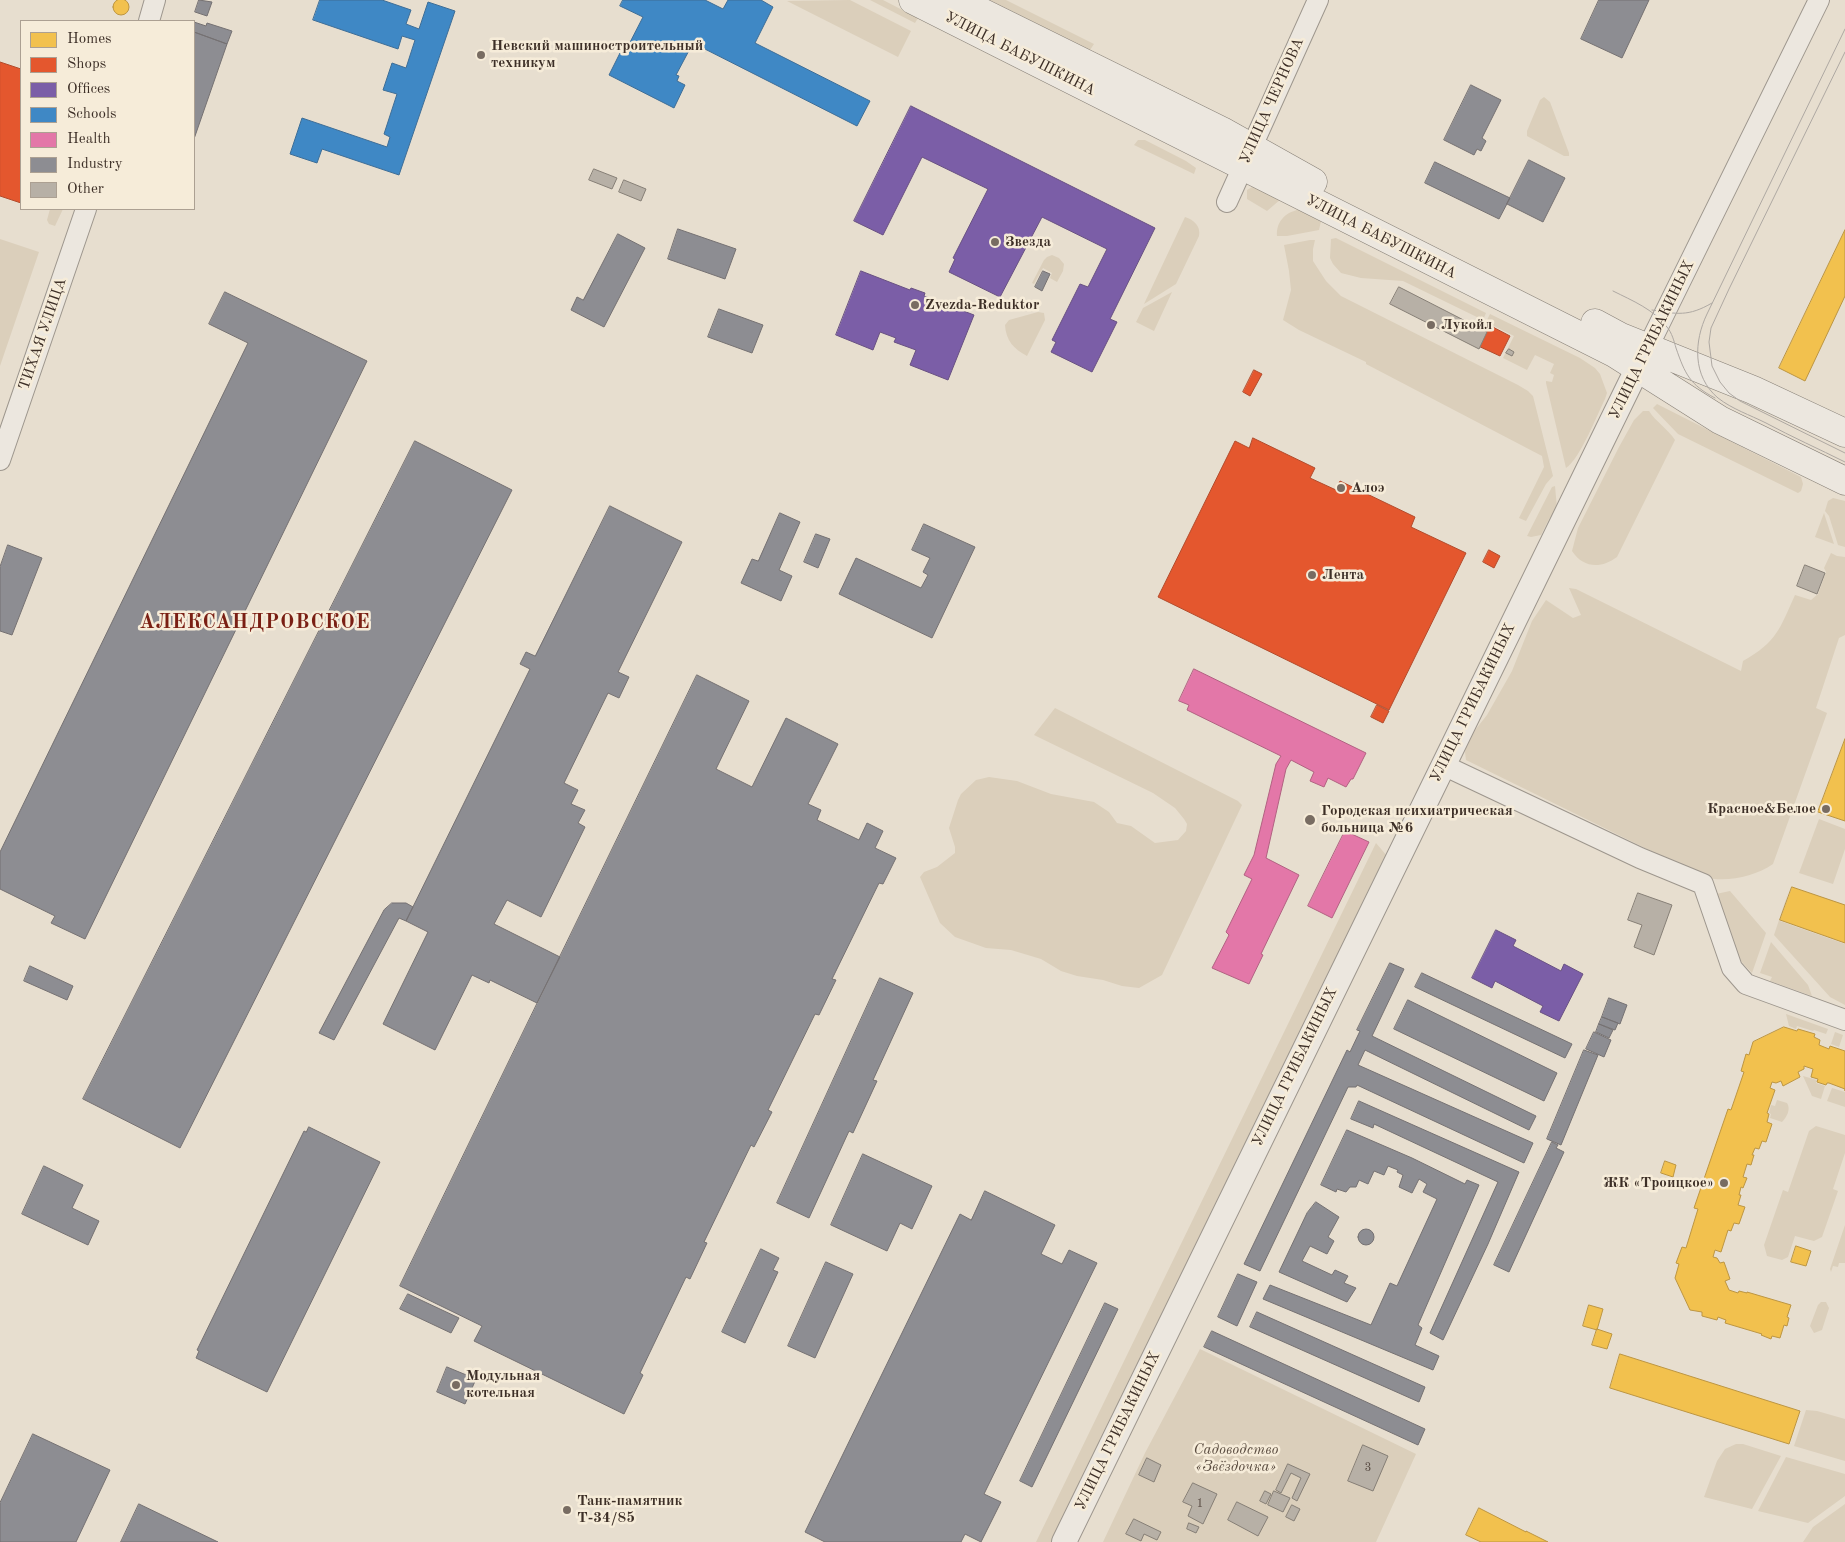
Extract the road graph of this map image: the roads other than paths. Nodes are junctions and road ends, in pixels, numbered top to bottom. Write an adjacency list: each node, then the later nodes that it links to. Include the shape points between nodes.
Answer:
1 (156, 0): 6 (street)
2 (912, 0): 7 (main road, УЛИЦА БАБУШКИНА)
3 (956, 0): 7 (main road, УЛИЦА БАБУШКИНА)
4 (1318, 0): 7 (street, УЛИЦА ЧЕРНОВА)
5 (1819, 0): 10 (street, УЛИЦА ГРИБАКИНЫХ)
6 (148, 20)
7 (1247, 157): 8 (street, УЛИЦА ЧЕРНОВА); 10 (main road, УЛИЦА БАБУШКИНА, via 1290,171 1621,336)
8 (1227, 202)
9 (86, 210): 12 (street, ТИХАЯ УЛИЦА)
10 (1643, 358): 11 (main road, УЛИЦА БАБУШКИНА, via 1753,390); 13 (main road, УЛИЦА БАБУШКИНА, via 1720,420); 14 (street, УЛИЦА ГРИБАКИНЫХ)
11 (1845, 433)
12 (0, 460)
13 (1845, 481)
14 (1443, 765): 15 (street, via 1640,858 1703,884 1732,968 1746,984); 16 (street, УЛИЦА ГРИБАКИНЫХ)
15 (1845, 1020)
16 (1064, 1542)

